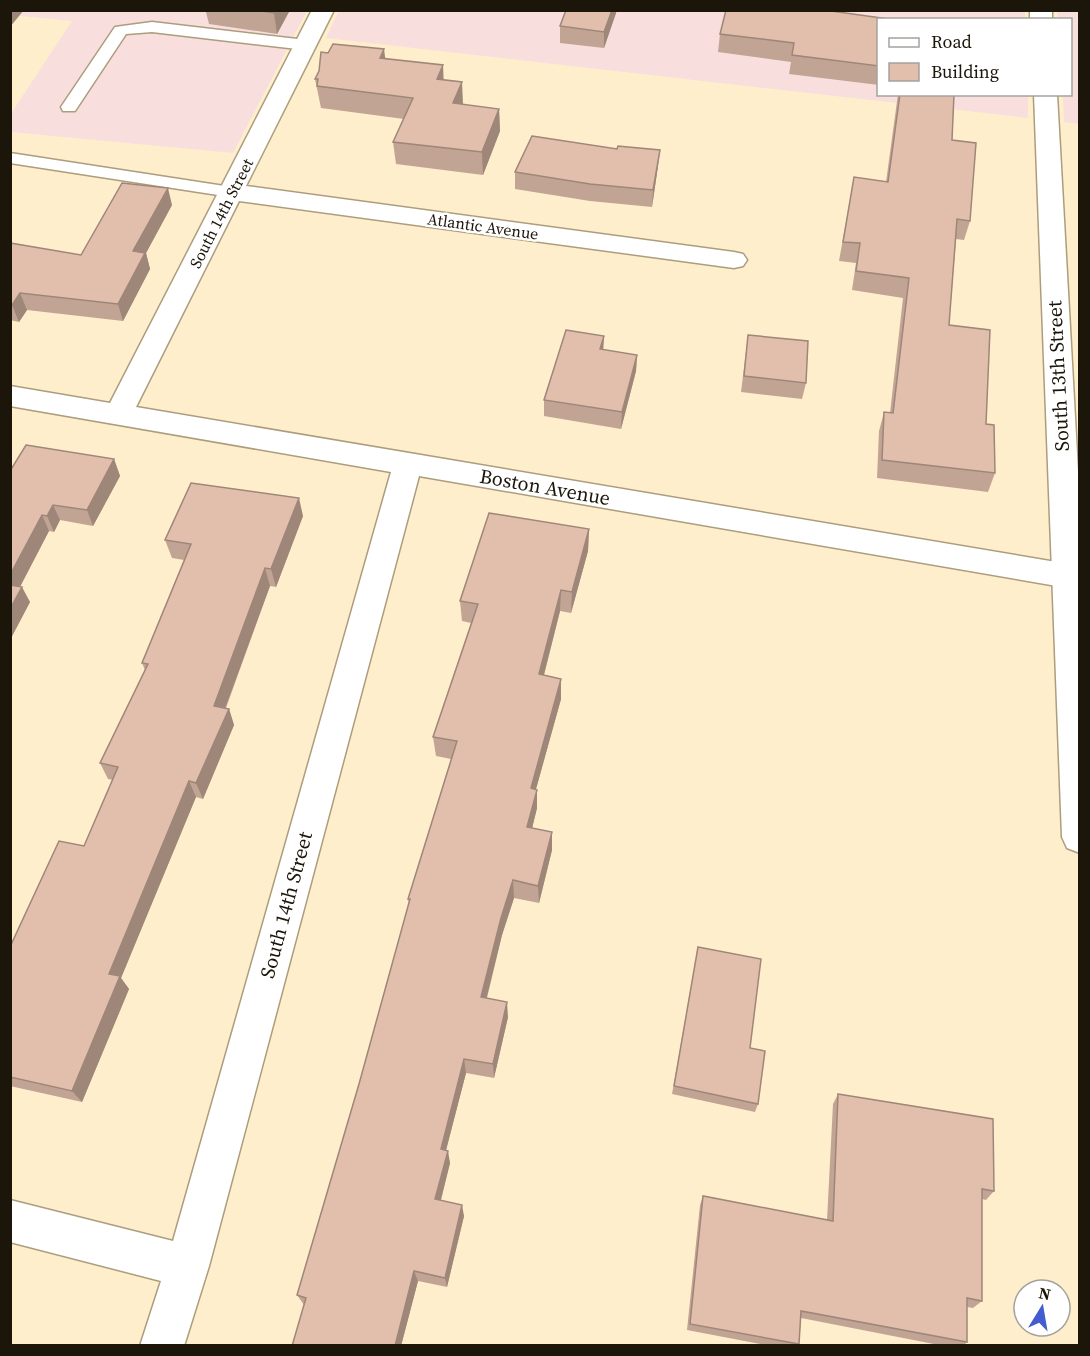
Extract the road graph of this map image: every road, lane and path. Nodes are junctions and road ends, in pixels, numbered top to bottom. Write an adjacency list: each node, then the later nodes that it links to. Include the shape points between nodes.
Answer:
1 (323, 10): 2 (street, South 14th Street)
2 (306, 45): 4 (lane, via 152,27 121,30); 6 (street, South 14th Street)
3 (1045, 96): 11 (street, South 13th Street)
4 (69, 107)
5 (10, 158): 6 (lane)
6 (231, 192): 7 (street, Atlantic Avenue); 9 (street, South 14th Street)
7 (734, 260)
8 (10, 396): 9 (street, Boston Avenue)
9 (118, 414): 10 (street, Boston Avenue)
10 (408, 464): 11 (street, Boston Avenue); 14 (street, South 14th Street)
11 (1074, 577): 12 (street, South 13th Street)
12 (1080, 837)
13 (10, 1221): 14 (street)
14 (187, 1266): 15 (street, South 14th Street)
15 (162, 1346)

